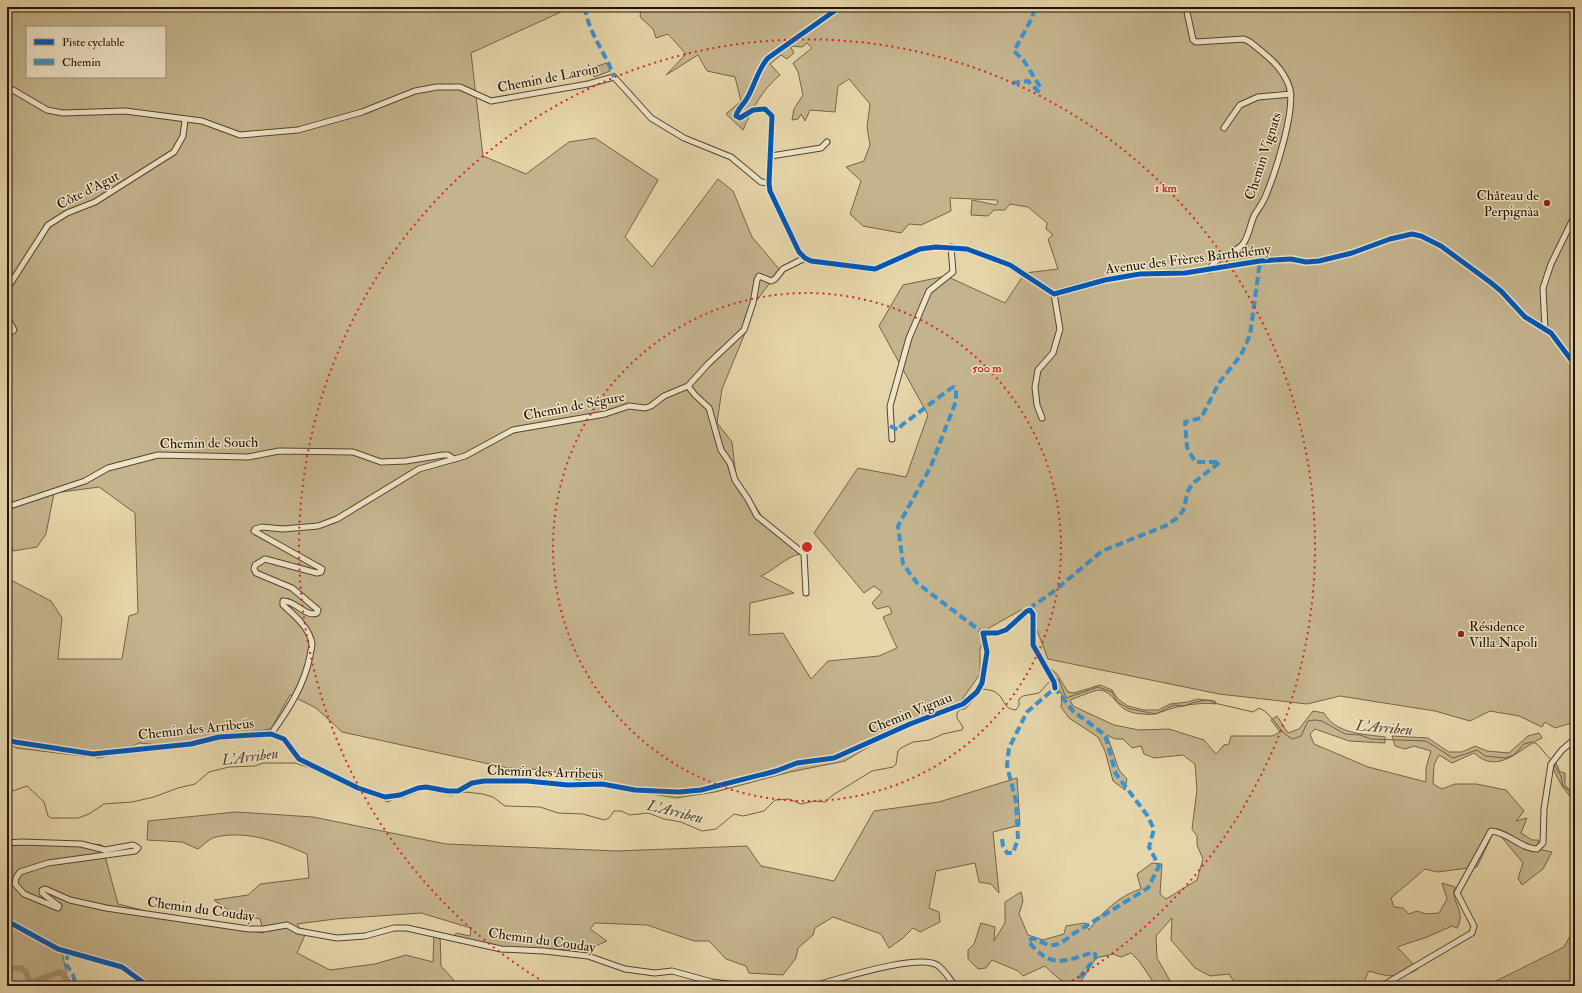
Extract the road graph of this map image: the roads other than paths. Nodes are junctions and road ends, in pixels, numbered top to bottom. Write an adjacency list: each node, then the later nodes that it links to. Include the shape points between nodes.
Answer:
1 (840, 7): 10 (street, via 768,58 747,99 737,112 736,116 740,118 757,109 770,112)
2 (1186, 7): 6 (street, Chemin Vignats, via 1193,40 1196,42 1244,39 1250,42 1280,68)
3 (1569, 7): 4 (street)
4 (1575, 13)
5 (7, 89): 7 (street, via 47,110 63,114 125,111)
6 (1291, 94): 8 (street, via 1258,97 1240,105); 15 (street, Chemin Vignats, via 1291,112 1266,195 1254,216 1246,240 1242,246 1215,262)
7 (185, 120): 11 (street, Chemin de Laroin, via 202,121 240,135 298,130 362,112 415,91 437,87 460,87 491,100 588,84 614,77 651,118 684,138 731,157 761,182); 16 (street, Côte d'Agut, via 183,136 174,152 95,202 67,213 48,225)
8 (1224, 128)
9 (827, 142): 10 (street, via 821,148)
10 (771, 156): 11 (street)
11 (769, 183): 14 (street, via 770,191 799,252)
12 (1575, 215): 19 (street, via 1551,264 1543,288)
13 (951, 247): 14 (street, via 920,249 875,269 818,262); 17 (street, via 967,249 1010,265); 24 (street, via 953,272 929,291 909,338 890,406)
14 (806, 258): 22 (street, Chemin de Ségure, via 783,269 771,281 759,276 744,330)
15 (1210, 270): 17 (street, Avenue des Frères Barthélémy, via 1140,274 1105,280); 19 (street, Avenue des Frères Barthélémy, via 1260,261 1319,261 1412,234 1432,241 1456,256 1501,291 1525,317)
16 (7, 289)
17 (1054, 294): 23 (street, via 1060,330 1053,352 1038,370 1035,387 1037,405)
18 (7, 316): 20 (street, via 14,330)
19 (1545, 328): 21 (street, Avenue des Frères Barthélémy)
20 (7, 335)
21 (1575, 365)
22 (688, 386): 25 (street, Chemin de Ségure, via 664,396 645,408 629,406 605,414 512,430); 28 (street, via 709,408 721,450 730,463 735,480 757,516 804,554)
23 (1042, 418)
24 (892, 439)
25 (465, 456): 26 (street, Chemin de Souch)
26 (454, 459): 27 (street, Chemin de Souch, via 442,455 381,462 353,452 279,450 248,457 158,455 108,468 84,481); 30 (street, via 420,469 388,486 361,506 318,526 255,529 258,534 322,569 317,573 265,559 255,565 256,573 292,588 318,610 317,613 310,614 293,603 283,601 283,605 308,633 312,645 298,691)
27 (7, 507)
28 (806, 593)
29 (1055, 688): 33 (street, Chemin Vignau, via 1033,645 1033,614 1030,610 1006,630 983,633 987,652 982,683 977,692 963,704 910,724 834,758 797,763 776,772)
30 (271, 734): 31 (street, Chemin des Arribeüs, via 218,737 191,744 93,754); 33 (street, Chemin des Arribeüs, via 284,739 299,759 358,788 385,797 400,796 426,787 458,791 472,783 484,781 602,784 636,790 679,792)
31 (7, 739)
32 (1575, 739): 40 (street, via 1551,764 1542,843 1537,849 1531,849 1491,831 1457,893 1474,926 1472,933)
33 (701, 790)
34 (7, 843): 37 (street, Chemin du Couday, via 81,844 105,850 134,845 138,848 135,851 48,863 20,872 15,884 24,894 58,908 59,906 42,893 42,890 46,889 70,900 106,908 249,929 287,925 298,931 337,938 407,928 501,949 588,956 625,969 655,973 672,971 712,982)
35 (7, 920): 36 (street, via 58,948 122,967)
36 (148, 986)
37 (743, 986)
38 (813, 986): 39 (street, via 897,964 931,963 937,965)
39 (955, 986)
40 (1382, 986)

